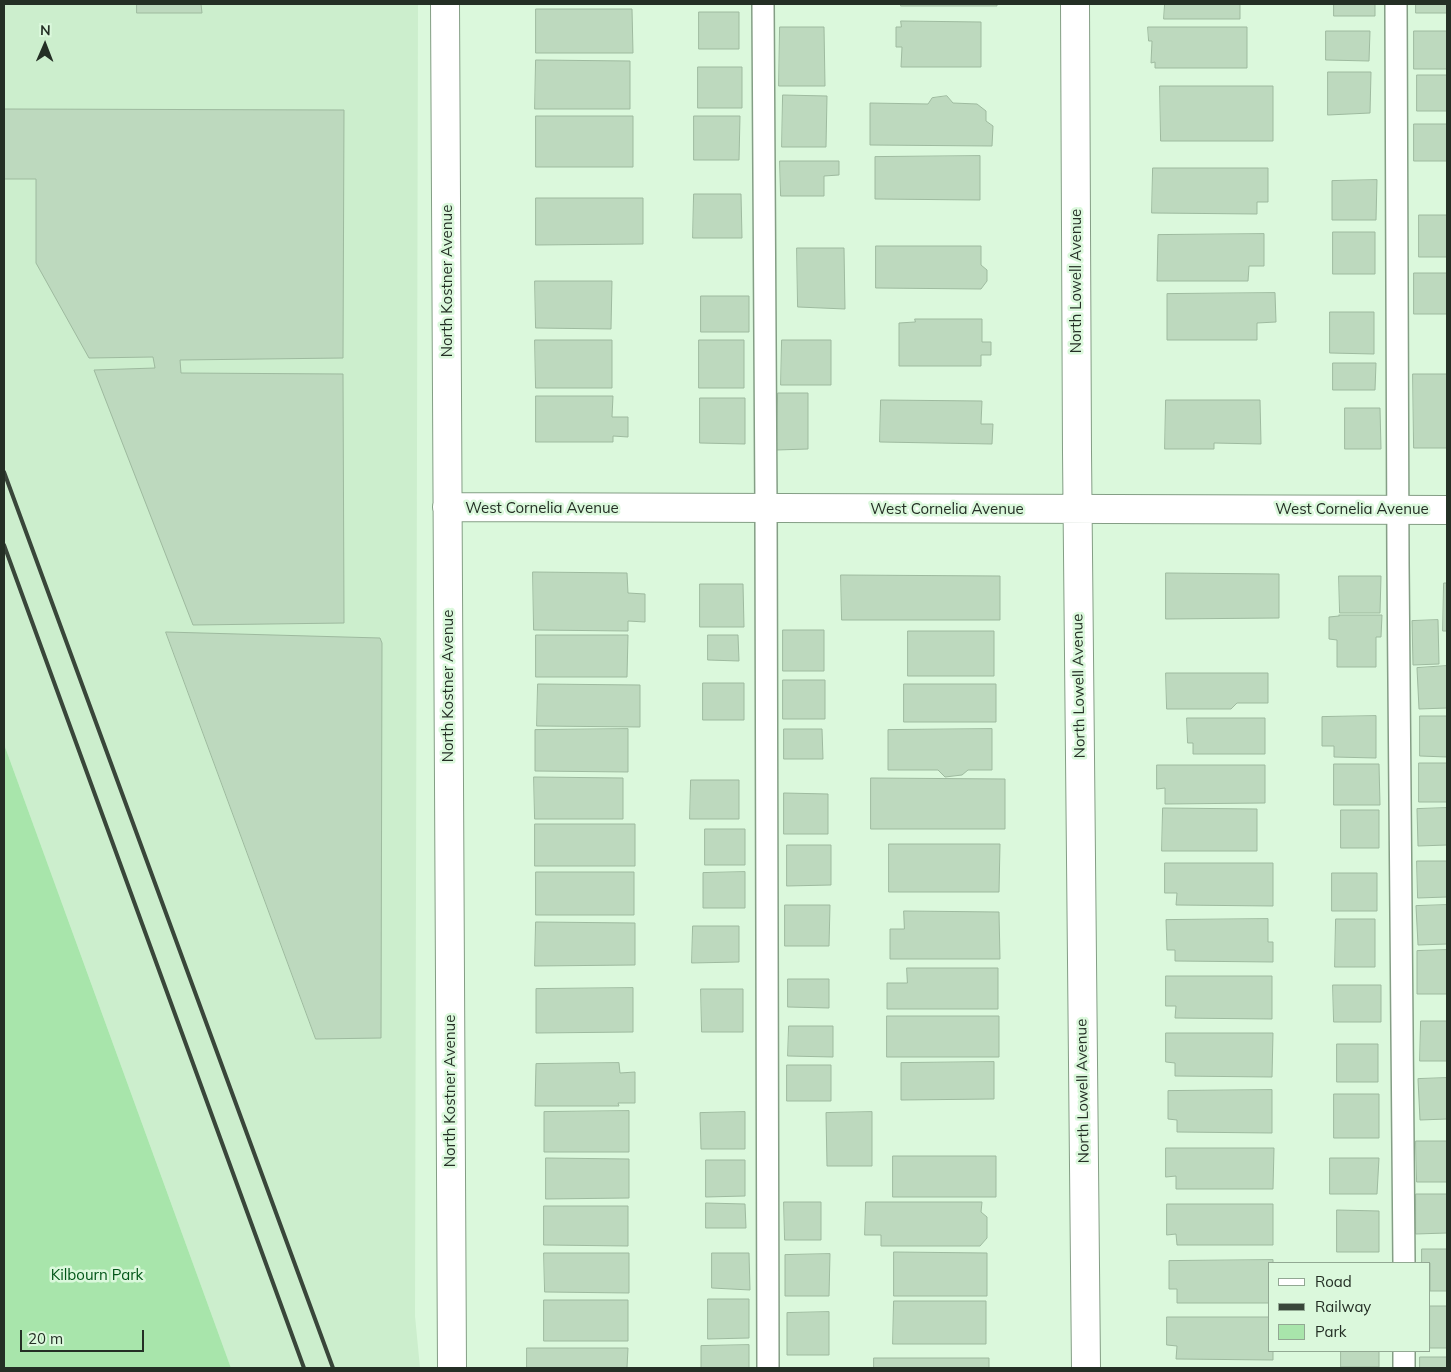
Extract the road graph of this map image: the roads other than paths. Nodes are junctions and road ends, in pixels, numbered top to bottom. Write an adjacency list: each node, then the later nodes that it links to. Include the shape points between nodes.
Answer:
1 (445, 4): 5 (street, North Kostner Avenue)
2 (763, 4): 6 (lane)
3 (1075, 4): 7 (street, North Lowell Avenue)
4 (1396, 4): 8 (lane)
5 (447, 507): 6 (street, West Cornelia Avenue); 12 (street, North Kostner Avenue)
6 (766, 508): 7 (street, West Cornelia Avenue); 13 (lane)
7 (1077, 509): 8 (street, West Cornelia Avenue); 14 (street, North Lowell Avenue)
8 (1398, 510): 9 (street, West Cornelia Avenue); 10 (lane)
9 (1447, 510)
10 (1404, 1262)
11 (1404, 1352): 15 (lane)
12 (452, 1368)
13 (768, 1368)
14 (1086, 1368)
15 (1404, 1368)

